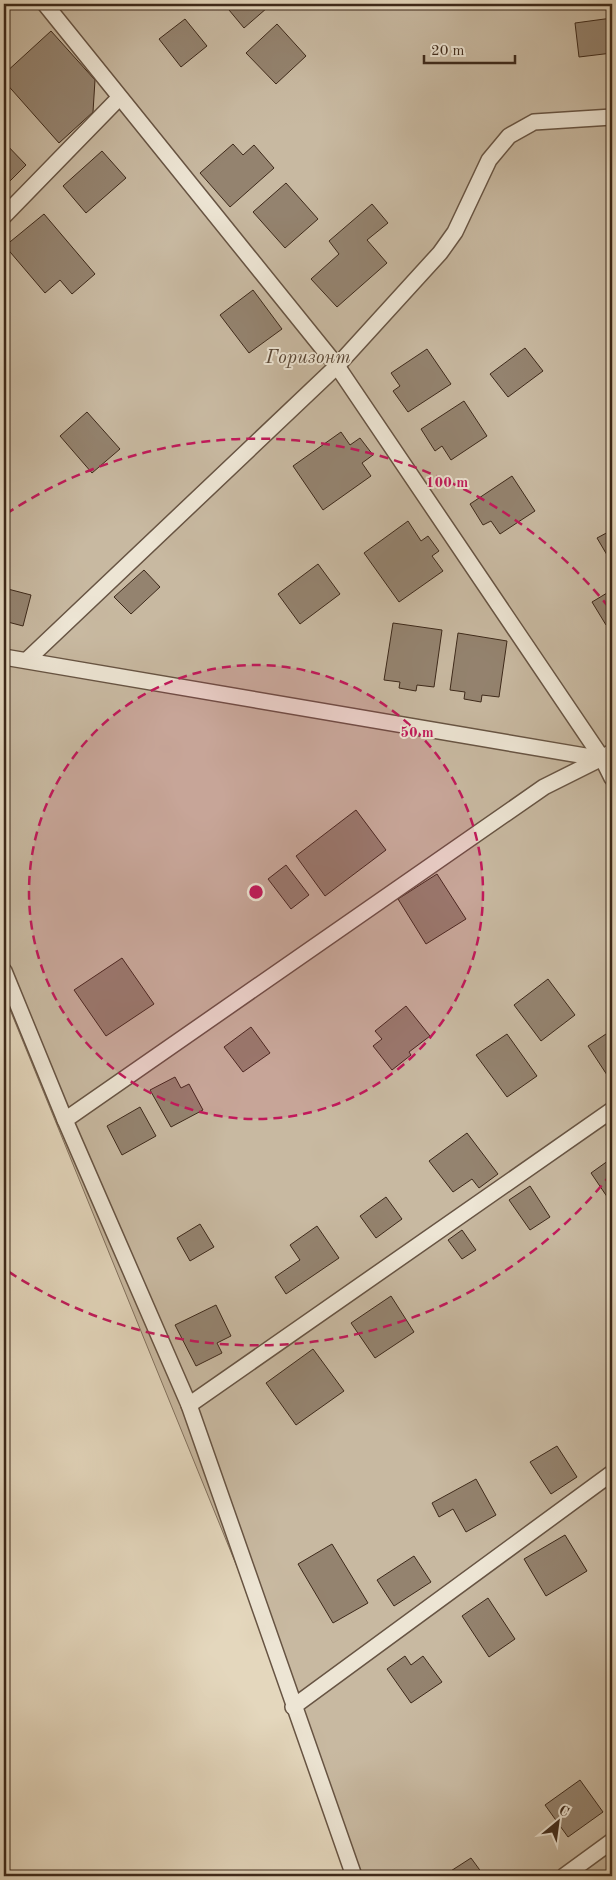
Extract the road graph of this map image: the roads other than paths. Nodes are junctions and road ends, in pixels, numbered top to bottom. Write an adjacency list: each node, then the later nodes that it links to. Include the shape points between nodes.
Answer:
1 (45, 4): 2 (lane)
2 (119, 98): 4 (lane); 5 (lane)
3 (612, 117): 5 (lane, via 534,122 509,136 489,160 456,232)
4 (4, 216)
5 (337, 366): 7 (lane); 8 (lane)
6 (4, 656): 7 (lane)
7 (27, 660): 8 (lane)
8 (609, 757): 9 (lane); 12 (lane, via 544,787)
9 (612, 778)
10 (4, 970): 12 (lane)
11 (612, 1110): 13 (lane)
12 (65, 1120): 13 (lane)
13 (188, 1406): 15 (lane)
14 (612, 1473): 15 (lane)
15 (294, 1707): 17 (lane)
16 (612, 1841): 18 (lane)
17 (354, 1876)
18 (564, 1876)

